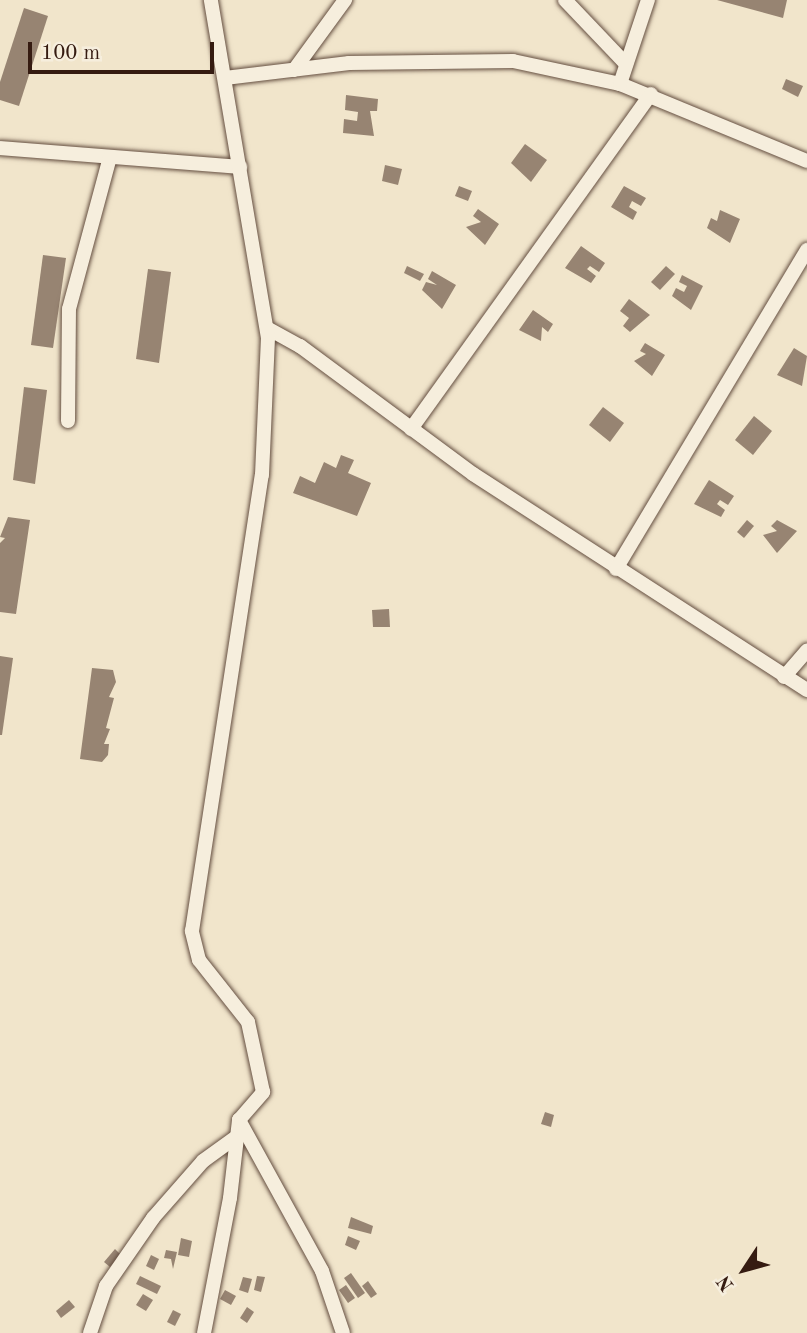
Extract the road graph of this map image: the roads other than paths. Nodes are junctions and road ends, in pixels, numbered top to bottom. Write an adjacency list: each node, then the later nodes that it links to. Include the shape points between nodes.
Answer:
1 (211, 0): 7 (street)
2 (345, 0): 6 (street)
3 (565, 0): 5 (street)
4 (648, 0): 5 (street)
5 (626, 64): 8 (street)
6 (293, 70): 7 (street); 8 (street, via 482,58)
7 (225, 78): 13 (street)
8 (620, 83): 9 (street)
9 (651, 94): 12 (street); 17 (street)
10 (0, 148): 11 (street)
11 (110, 157): 13 (street); 16 (street, via 69,309)
12 (807, 160)
13 (240, 167): 15 (street)
14 (807, 250): 18 (street)
15 (267, 328): 17 (street, via 300,346); 22 (street, via 262,475 192,931 199,960 238,1003 255,1041 263,1092)
16 (68, 421)
17 (411, 429): 18 (street)
18 (616, 569): 20 (street)
19 (807, 651): 20 (street)
20 (784, 677): 21 (street)
21 (807, 691)
22 (239, 1120): 23 (street); 26 (street, via 322,1271)
23 (234, 1138): 24 (street, via 203,1161 153,1218 106,1286); 25 (street, via 230,1198)
24 (90, 1333)
25 (204, 1333)
26 (343, 1333)

